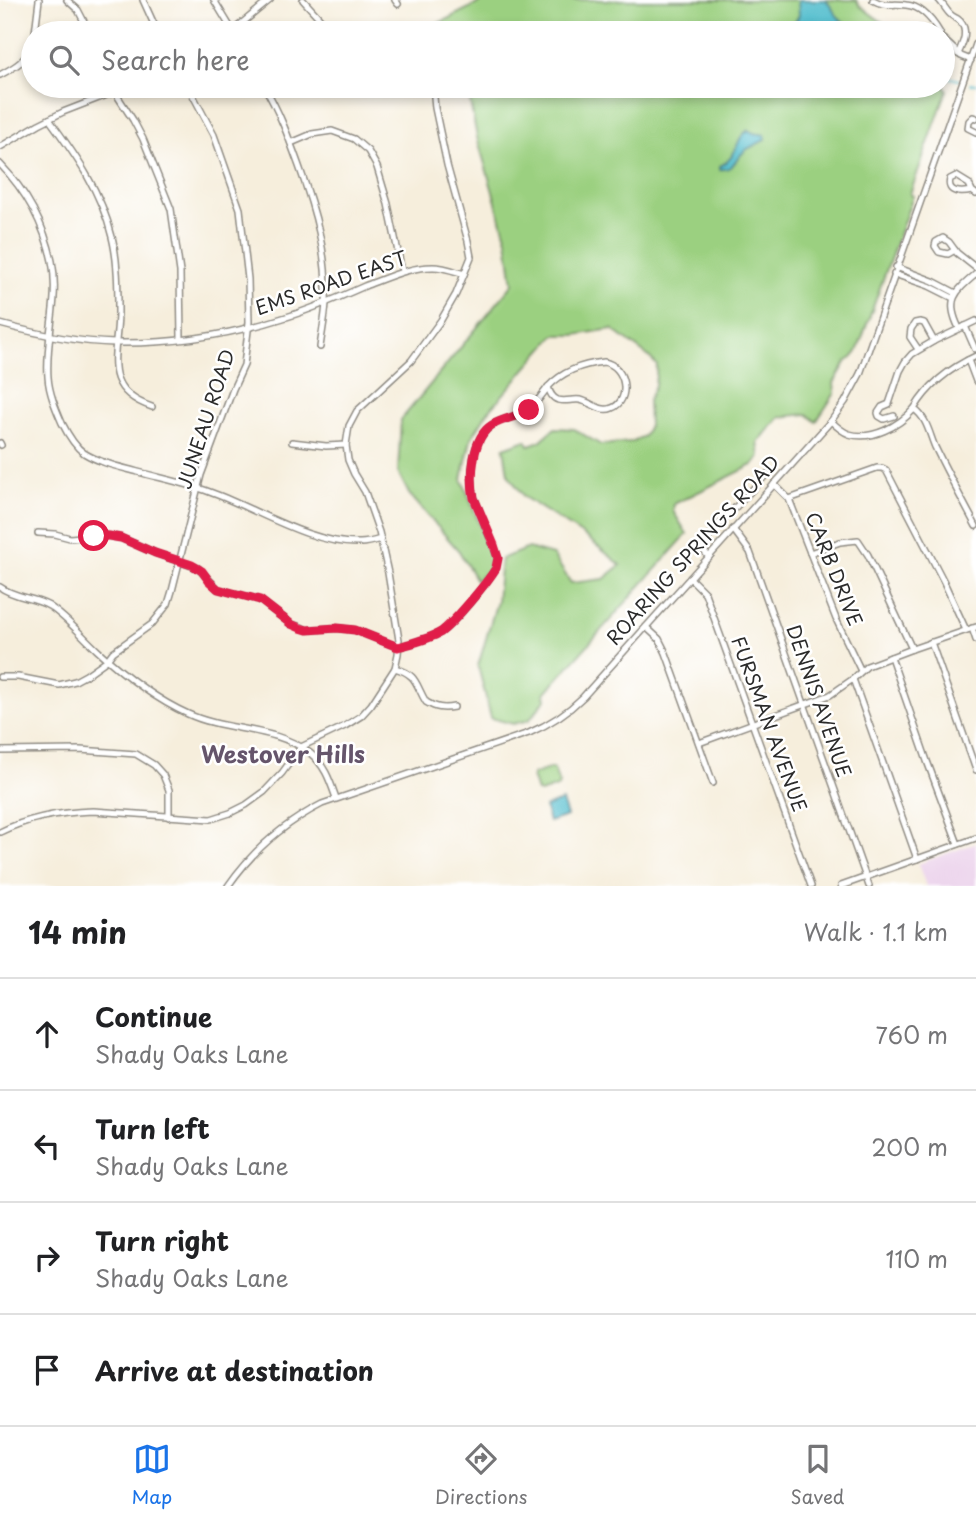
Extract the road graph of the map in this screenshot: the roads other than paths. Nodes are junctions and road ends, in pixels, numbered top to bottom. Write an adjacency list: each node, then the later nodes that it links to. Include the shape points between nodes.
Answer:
1 (39, 0): 10 (street)
2 (67, 0): 11 (street)
3 (142, 0): 12 (street)
4 (214, 0): 13 (street)
5 (270, 0): 14 (street)
6 (303, 0): 15 (street)
7 (873, 0): 9 (street, via 887,6)
8 (939, 0): 19 (street, via 964,29)
9 (899, 2): 16 (street)
10 (36, 21)
11 (84, 21)
12 (152, 21)
13 (225, 21)
14 (246, 21)
15 (322, 21)
16 (933, 21)
17 (976, 44): 20 (street, ROARING SPRINGS ROAD)
18 (955, 51): 19 (street)
19 (958, 54): 20 (street)
20 (971, 60): 35 (street, ROARING SPRINGS ROAD)
21 (21, 62): 22 (street)
22 (0, 75)
23 (94, 98): 29 (street)
24 (119, 98): 48 (street, via 143,139 171,209 180,272)
25 (194, 98): 46 (street, JUNEAU ROAD, via 214,135 240,209)
26 (270, 98): 31 (street)
27 (434, 98): 38 (street, via 470,250)
28 (976, 118): 30 (street, via 969,121 968,128)
29 (49, 119): 32 (street); 50 (street, via 92,182 109,226 116,258)
30 (976, 132)
31 (291, 143): 37 (street, via 332,131 354,139 368,151 388,204); 42 (street, via 321,240)
32 (0, 148)
33 (0, 164): 47 (street, via 21,189 46,241 54,280)
34 (955, 250): 36 (street)
35 (896, 267): 39 (street, ROARING SPRINGS ROAD); 41 (street)
36 (976, 268)
37 (402, 271): 38 (street, EMS ROAD EAST, via 433,267); 42 (street, EMS ROAD EAST)
38 (464, 274): 64 (street, via 447,310 411,361 357,411)
39 (894, 274): 41 (street); 61 (street, ROARING SPRINGS ROAD, via 860,374)
40 (976, 274): 41 (street)
41 (954, 295): 45 (street, via 954,313)
42 (326, 302): 46 (street, EMS ROAD EAST); 51 (street)
43 (976, 321): 45 (street)
44 (0, 324): 47 (street, EMS ROAD EAST)
45 (962, 327): 49 (street); 53 (street)
46 (248, 328): 48 (street, EMS ROAD EAST); 67 (street, JUNEAU ROAD, via 244,365)
47 (50, 335): 50 (street, EMS ROAD EAST); 67 (street, via 49,387 63,425 81,451 111,465)
48 (181, 339): 50 (street, EMS ROAD EAST)
49 (934, 341): 52 (street); 52 (street, via 925,324 915,323 910,337)
50 (116, 343): 58 (street, via 115,366 122,387 132,399)
51 (320, 347)
52 (918, 349): 57 (street, via 905,362)
53 (975, 353): 54 (street)
54 (968, 360): 55 (street); 59 (street, via 941,377)
55 (976, 381)
56 (548, 387): 56 (street, via 568,371 604,362 618,368 624,385 620,402 604,410 581,400 558,400); 82 (street, via 529,410 491,425 477,449 472,487 498,558 496,568 443,630)
57 (889, 404): 60 (street, via 895,409); 60 (street, via 880,409 879,416)
58 (152, 407)
59 (914, 409): 62 (street); 69 (street, via 925,420)
60 (894, 416): 62 (street)
61 (831, 421): 62 (street, via 858,436); 66 (street, ROARING SPRINGS ROAD)
62 (898, 424)
63 (292, 442): 64 (street)
64 (346, 444): 72 (street, via 348,460)
65 (767, 474): 74 (street, via 703,545)
66 (774, 484): 68 (street, CARB DRIVE); 70 (street, ROARING SPRINGS ROAD)
67 (198, 489): 72 (street, via 314,536 359,543); 75 (street, JUNEAU ROAD)
68 (789, 499): 73 (street, CARB DRIVE); 79 (street, via 877,468 886,470)
69 (976, 526)
70 (733, 529): 74 (street, ROARING SPRINGS ROAD); 90 (street, DENNIS AVENUE, via 750,552)
71 (38, 533): 75 (street, via 121,538)
72 (381, 539): 82 (street)
73 (810, 553): 83 (street, via 858,540); 87 (street, CARB DRIVE)
74 (709, 557): 76 (street, ROARING SPRINGS ROAD)
75 (180, 561): 82 (street, via 202,571 218,589 260,600 300,628 355,630); 85 (street, JUNEAU ROAD, via 168,604 160,615)
76 (690, 578): 78 (street, ROARING SPRINGS ROAD); 92 (street, FURSMAN AVENUE, via 705,593)
77 (0, 587): 85 (street, via 49,606)
78 (646, 627): 93 (street, via 666,653); 98 (street, ROARING SPRINGS ROAD, via 583,697 548,724 473,754)
79 (971, 628): 80 (street); 81 (street)
80 (976, 640)
81 (931, 642): 83 (street); 96 (street)
82 (398, 647): 86 (street)
83 (912, 649): 84 (street)
84 (891, 657): 87 (street); 102 (street)
85 (107, 660): 88 (street, JUNEAU ROAD, via 75,681 59,685); 94 (street, via 190,715 279,737)
86 (395, 668): 91 (street, via 411,675 426,702 439,708); 94 (street, via 360,716)
87 (860, 671): 89 (street)
88 (0, 677)
89 (853, 679): 90 (street, via 830,695); 103 (street)
90 (805, 704): 92 (street); 104 (street, DENNIS AVENUE)
91 (454, 707)
92 (752, 723): 93 (street); 106 (street, FURSMAN AVENUE)
93 (699, 743): 97 (street)
94 (301, 747): 98 (street, via 327,772); 99 (street, via 264,792 246,805 211,819)
95 (0, 751): 99 (street, via 136,754 163,775 169,790)
96 (976, 770)
97 (713, 783)
98 (336, 798): 105 (street, ROARING SPRINGS ROAD, via 271,836)
99 (169, 817): 100 (street, via 75,811)
100 (0, 832)
101 (976, 838): 102 (street)
102 (958, 844): 103 (street)
103 (917, 859): 104 (street)
104 (866, 877): 107 (street); 108 (street, DENNIS AVENUE)
105 (228, 886)
106 (811, 886)
107 (841, 886)
108 (869, 886)

